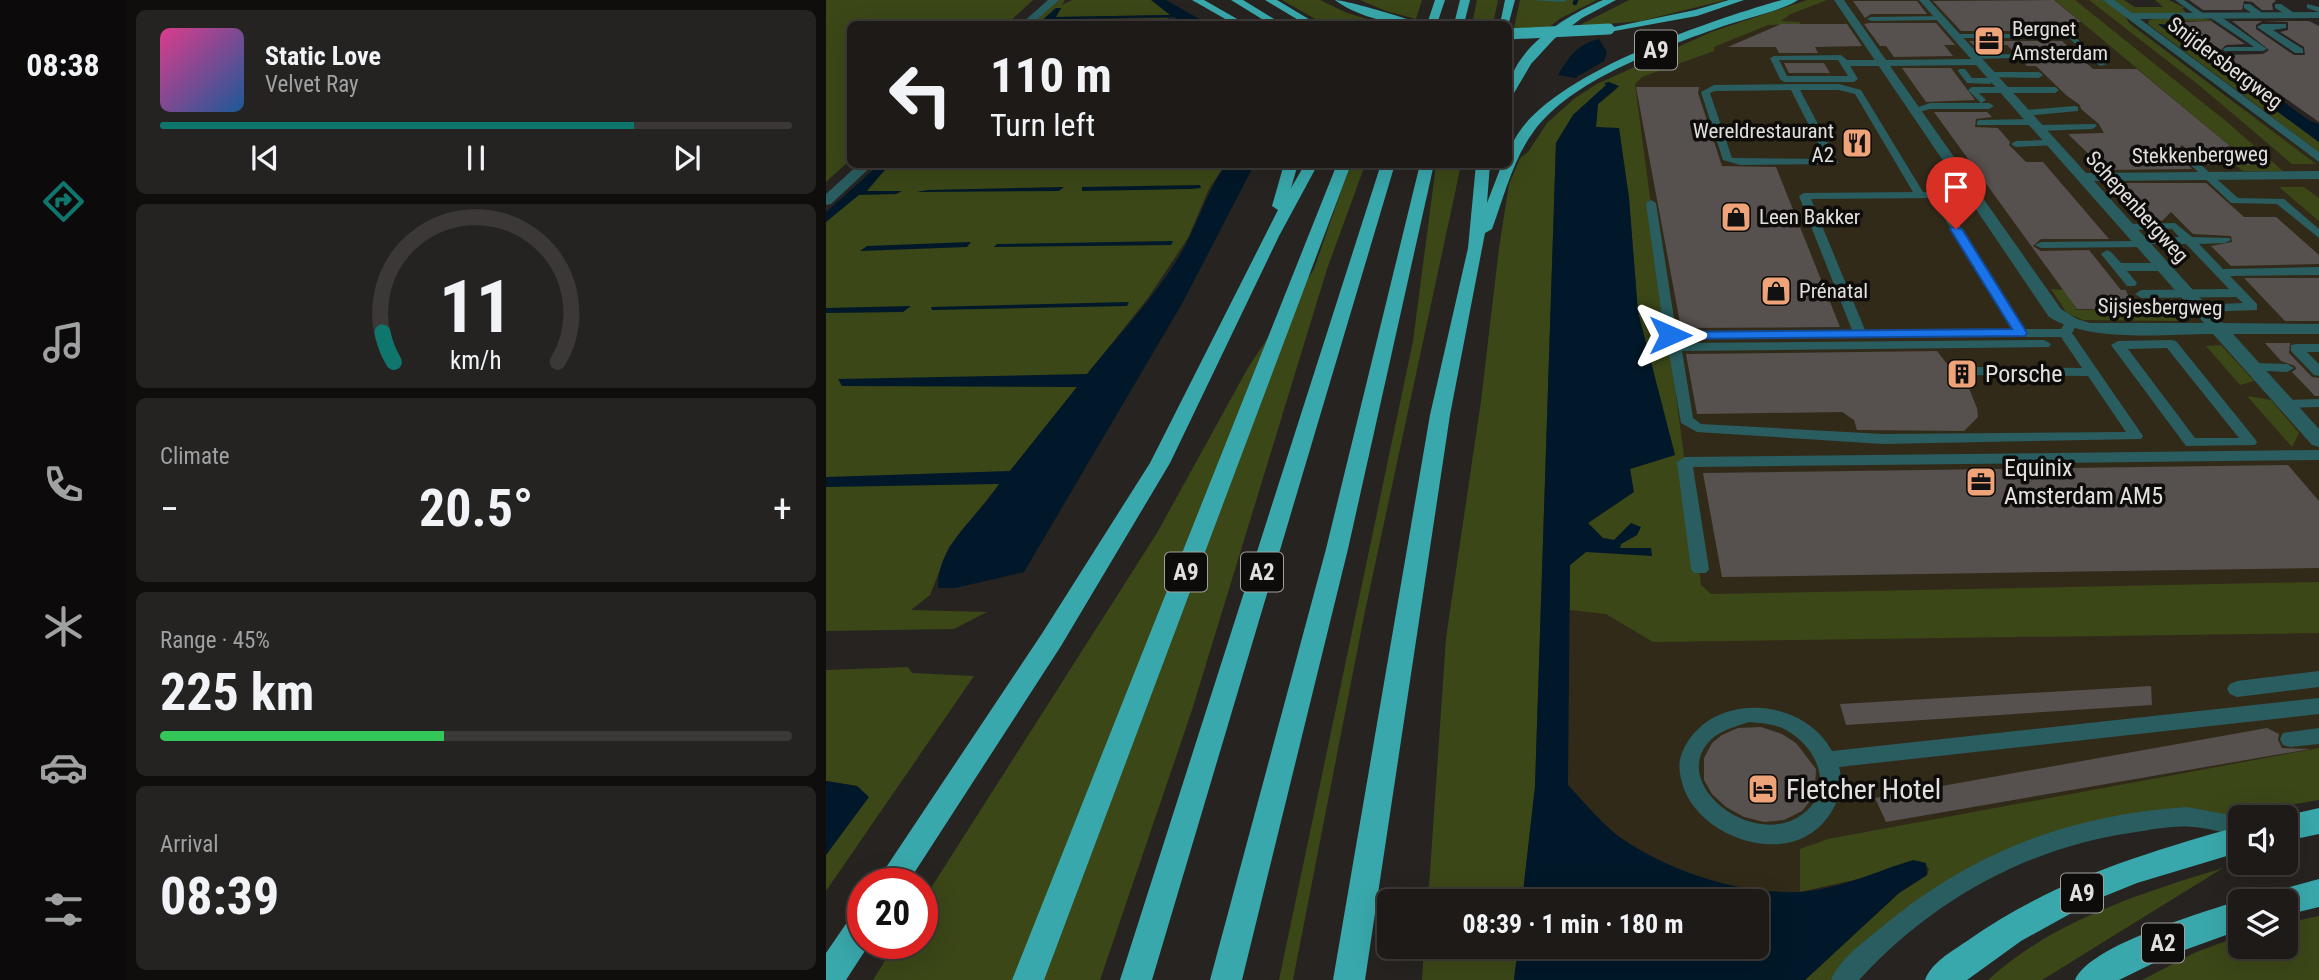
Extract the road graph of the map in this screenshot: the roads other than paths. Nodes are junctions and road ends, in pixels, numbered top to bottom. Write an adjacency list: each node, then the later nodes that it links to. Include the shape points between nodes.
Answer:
1 (1054, 0): 28 (street)
2 (1197, 0): 29 (highway)
3 (1236, 0): 30 (highway)
4 (1270, 0): 31 (highway)
5 (1440, 0): 33 (highway)
6 (1465, 0): 34 (highway)
7 (1510, 0): 35 (highway)
8 (1534, 0): 9 (lane)
9 (1563, 0)
10 (1611, 0): 51 (highway, via 1549,36 1522,66)
11 (1739, 0): 37 (highway, bridge, via 1609,29)
12 (1793, 0): 63 (highway, A9, via 1748,12 1577,87 1532,125)
13 (1839, 0): 46 (street, Sijsjesbergweg)
14 (1924, 0): 26 (street, Schepenbergweg)
15 (2108, 0): 25 (street, Snijdersbergweg)
16 (2179, 0): 21 (lane)
17 (1346, 3): 32 (highway)
18 (2246, 6): 23 (lane)
19 (2278, 6): 24 (lane)
20 (2310, 6): 22 (lane)
21 (2211, 12): 23 (street); 25 (street); 40 (lane)
22 (2319, 13): 24 (street)
23 (2261, 15): 24 (street)
24 (2293, 15)
25 (2130, 16): 62 (street, Snijdersbergweg)
26 (1940, 18): 27 (lane); 39 (street, Schepenbergweg)
27 (1871, 19)
28 (1030, 21)
29 (1236, 21)
30 (1272, 21)
31 (1306, 21)
32 (1404, 21)
33 (1433, 21)
34 (1460, 21)
35 (1506, 21)
36 (2313, 26): 38 (street, via 2262,27)
37 (1512, 34)
38 (2275, 35): 40 (street); 42 (street)
39 (1956, 36): 44 (street, Schepenbergweg); 47 (lane, via 2071,36)
40 (2244, 36): 41 (lane, via 2263,49)
41 (2227, 49)
42 (2299, 51)
43 (2014, 56): 44 (lane)
44 (1977, 60): 46 (street); 50 (street, Schepenbergweg)
45 (1844, 64): 45 (lane, via 1841,57 1774,58 1784,79 1854,79); 46 (lane)
46 (1882, 64): 55 (street, Sijsjesbergweg)
47 (2103, 64)
48 (1962, 71): 50 (lane, via 1970,81)
49 (2039, 75): 50 (lane)
50 (1997, 82): 53 (lane); 55 (lane, via 1972,90 1985,103); 56 (street, Schepenbergweg)
51 (1512, 85)
52 (1794, 88): 52 (lane, via 1833,162 1735,162 1726,158 1705,92); 75 (lane, via 1843,87 1858,92)
53 (2055, 90)
54 (2075, 109): 56 (lane)
55 (1915, 110): 96 (street, Sijsjesbergweg)
56 (2032, 121): 57 (lane); 58 (lane); 59 (street, Schepenbergweg)
57 (1980, 123)
58 (2092, 126)
59 (2052, 143): 60 (lane); 74 (street, Schepenbergweg)
60 (2016, 144)
61 (2182, 151): 73 (lane)
62 (2319, 158)
63 (1512, 165)
64 (863, 168): 76 (street)
65 (1290, 168): 80 (highway)
66 (1310, 168): 80 (highway)
67 (1342, 168): 130 (highway, A9)
68 (1387, 168): 131 (highway, A2)
69 (1426, 168): 132 (highway, via 1337,549)
70 (1483, 168): 85 (highway, A9)
71 (1511, 168): 85 (highway, A9)
72 (2319, 175): 73 (street, Stekkenbergweg)
73 (2208, 176): 74 (street, Stekkenbergweg); 79 (lane, via 2235,201 2280,201)
74 (2082, 177): 78 (street, Schepenbergweg)
75 (1920, 195): 99 (lane, via 1935,195); 100 (lane, via 1804,195)
76 (826, 201)
77 (1651, 203): 100 (lane, via 1670,335)
78 (2126, 227): 82 (lane, via 2175,226); 83 (street, Schepenbergweg)
79 (2319, 235)
80 (1270, 236): 124 (highway, via 1160,463 1052,639)
81 (2225, 240): 82 (lane)
82 (2188, 241): 83 (lane); 90 (lane)
83 (2140, 242): 84 (lane); 88 (street, Schepenbergweg)
84 (2041, 245)
85 (1476, 248): 133 (highway, A9, via 1440,415)
86 (2107, 254): 87 (lane)
87 (2118, 267): 88 (lane); 91 (lane)
88 (2162, 267): 94 (street, Schepenbergweg)
89 (2319, 271): 90 (lane)
90 (2220, 273): 92 (lane)
91 (2131, 283)
92 (2239, 293): 94 (lane); 95 (lane, via 2253,307)
93 (2141, 294): 94 (lane)
94 (2186, 294): 95 (street, Schepenbergweg)
95 (2199, 308): 98 (street, Schepenbergweg)
96 (2068, 328): 98 (street, Sijsjesbergweg); 99 (lane); 106 (lane)
97 (2319, 328): 98 (street, Sijsjesbergweg)
98 (2217, 329): 104 (street, Schepenbergweg)
99 (2021, 333): 100 (lane)
100 (1860, 334)
101 (2044, 344): 106 (lane, via 1675,347 1686,420 1692,426 1883,439 2136,436)
102 (2118, 345): 102 (lane, via 2191,443 2250,442 2171,344)
103 (2319, 348): 107 (lane, via 2295,348)
104 (2253, 368): 105 (lane); 110 (street, Schepenbergweg)
105 (2287, 368)
106 (2092, 372): 108 (lane)
107 (2319, 372)
108 (1969, 374)
109 (2319, 403): 110 (lane)
110 (2286, 404): 111 (street, Schepenbergweg)
111 (2317, 437)
112 (2319, 455): 113 (lane, via 1685,462)
113 (1700, 569)
114 (2319, 679): 115 (lane)
115 (2237, 689)
116 (2319, 706): 119 (lane)
117 (2319, 736): 118 (lane)
118 (2290, 739)
119 (1827, 760): 119 (lane, via 1814,741 1795,726 1773,716 1749,714 1726,717 1707,727 1694,743 1688,762 1691,784 1702,804 1721,821 1745,832 1772,835 1796,831 1816,819 1828,802 1832,781)
120 (2319, 821): 122 (highway)
121 (2228, 825): 134 (lane, via 2190,817 2099,829 2020,852 1941,895)
122 (2298, 825)
123 (2228, 843): 135 (highway, A9, via 2135,870 2050,908 1985,944)
124 (901, 868)
125 (2319, 892): 126 (highway)
126 (2298, 898)
127 (2228, 919): 136 (highway, A2, via 2169,940)
128 (847, 950): 129 (highway)
129 (827, 980)
130 (1028, 980)
131 (1136, 980)
132 (1226, 980)
133 (1349, 980)
134 (1843, 980)
135 (1941, 980)
136 (2091, 980)

